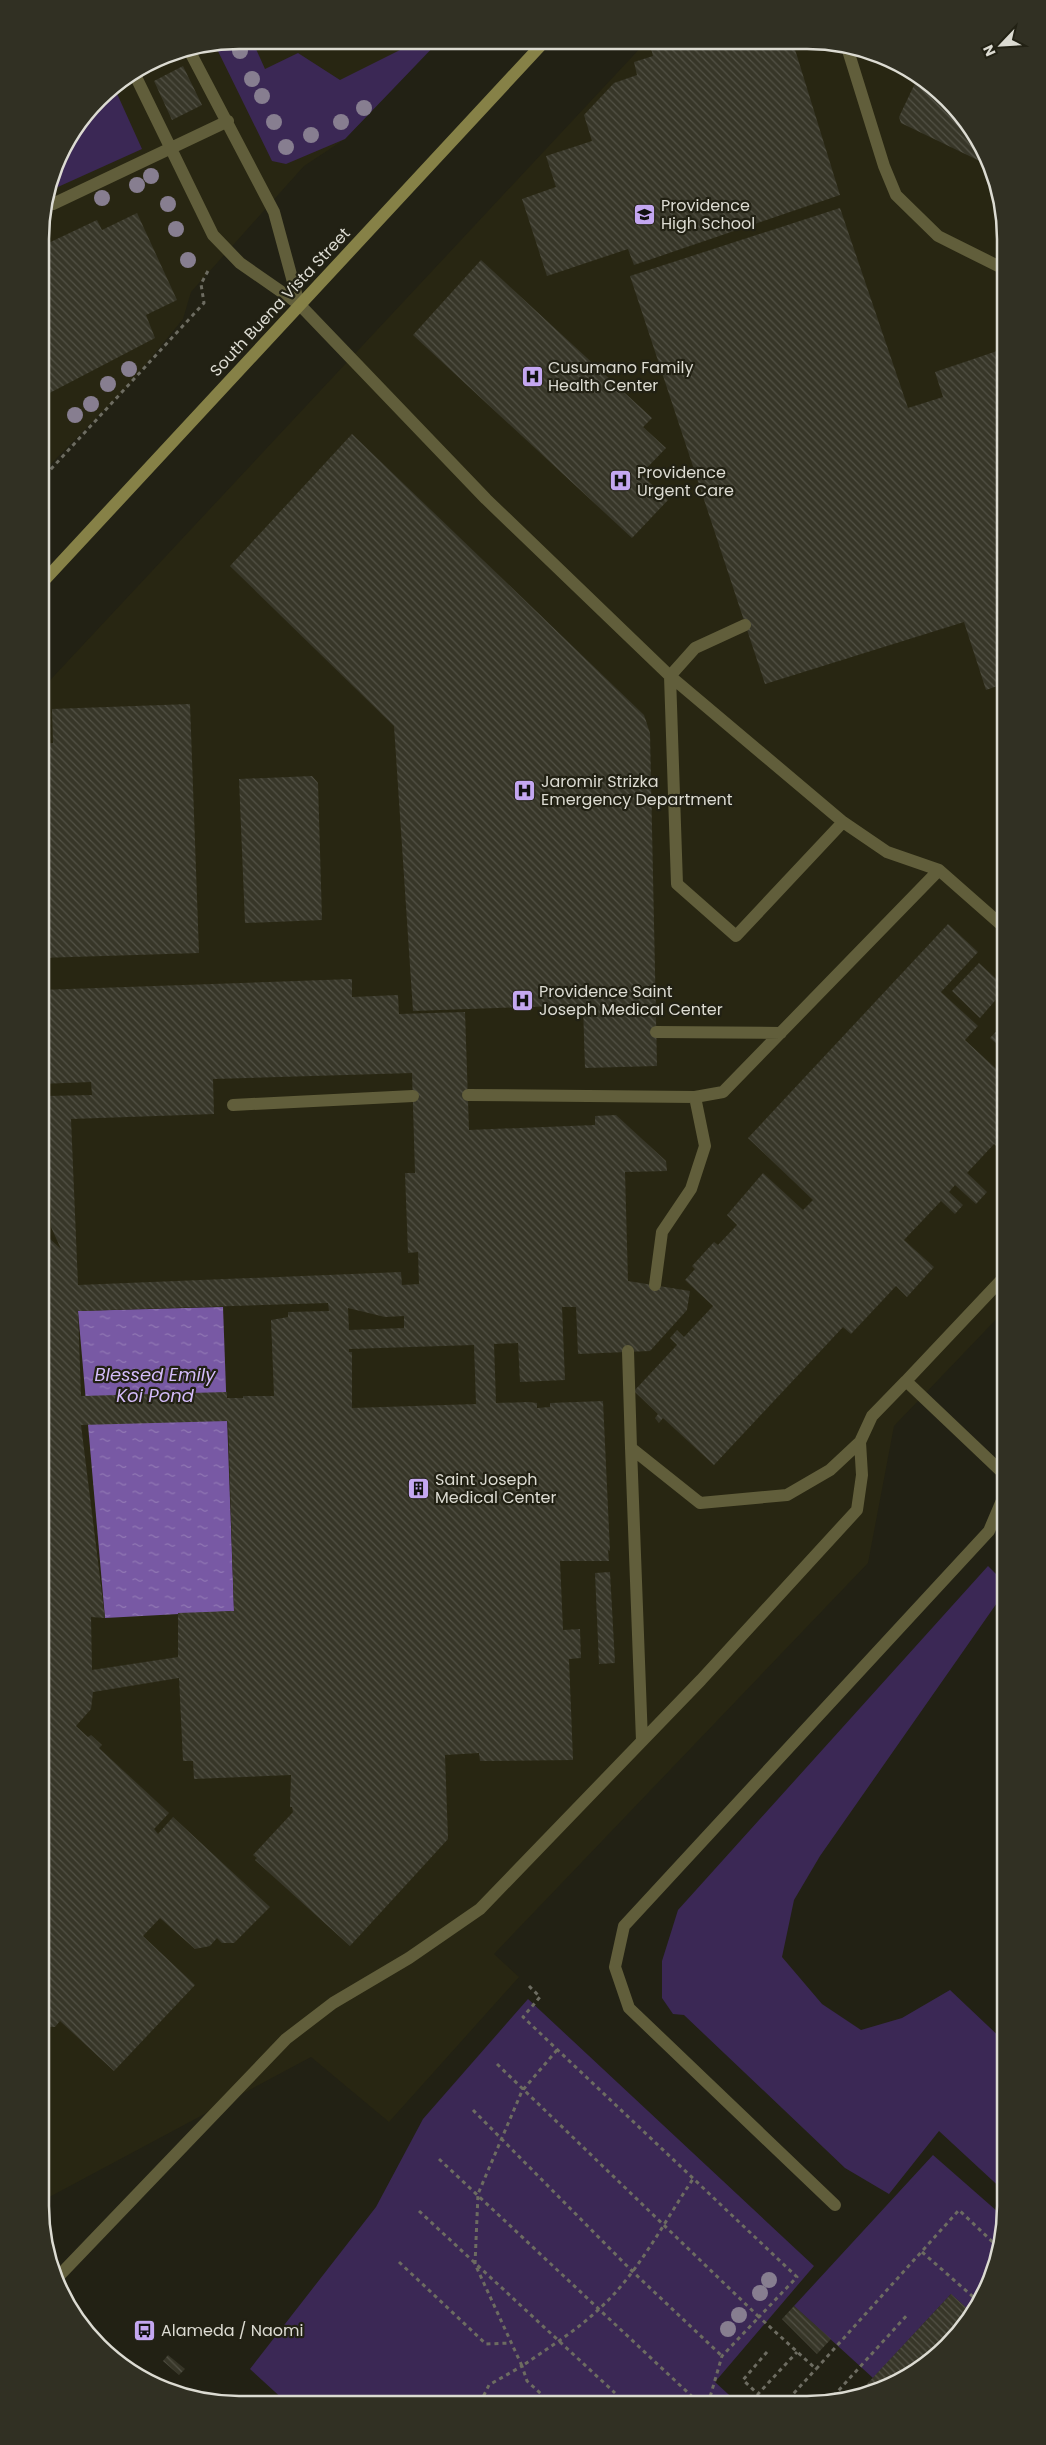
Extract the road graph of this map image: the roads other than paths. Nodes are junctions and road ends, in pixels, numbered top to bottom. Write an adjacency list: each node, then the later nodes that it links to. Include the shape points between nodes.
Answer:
1 (537, 49): 9 (main road, South Buena Vista Street)
2 (849, 53): 8 (lane, via 896,195 938,236)
3 (191, 54): 5 (lane)
4 (137, 79): 6 (lane)
5 (228, 121): 6 (lane); 9 (lane, via 274,212)
6 (170, 148): 7 (lane); 9 (lane, via 213,235 240,263)
7 (52, 203)
8 (997, 266)
9 (299, 304): 10 (main road, South Buena Vista Street); 12 (lane, via 486,499)
10 (49, 574)
11 (745, 625): 12 (lane, via 695,648)
12 (670, 676): 13 (lane); 13 (lane, via 677,884 736,936)
13 (843, 822): 14 (lane, via 887,852)
14 (939, 870): 15 (lane); 17 (lane)
15 (997, 921)
16 (656, 1032): 17 (lane)
17 (780, 1033): 20 (lane, via 723,1092)
18 (468, 1095): 20 (lane)
19 (413, 1096): 21 (lane)
20 (695, 1097): 23 (lane, via 704,1146 691,1189 662,1232)
21 (233, 1105)
22 (997, 1284): 25 (lane)
23 (655, 1285)
24 (628, 1351): 27 (lane)
25 (906, 1381): 26 (lane, via 872,1416); 28 (lane)
26 (860, 1442): 27 (lane, via 830,1470 787,1495 700,1503); 30 (lane, via 862,1475 857,1510)
27 (631, 1448): 30 (lane)
28 (997, 1467)
29 (997, 1512): 31 (lane, via 989,1531 624,1926 615,1967 629,2008)
30 (642, 1741): 32 (lane, via 480,1909 409,1958 333,2003 286,2039)
31 (835, 2204)
32 (61, 2274)

